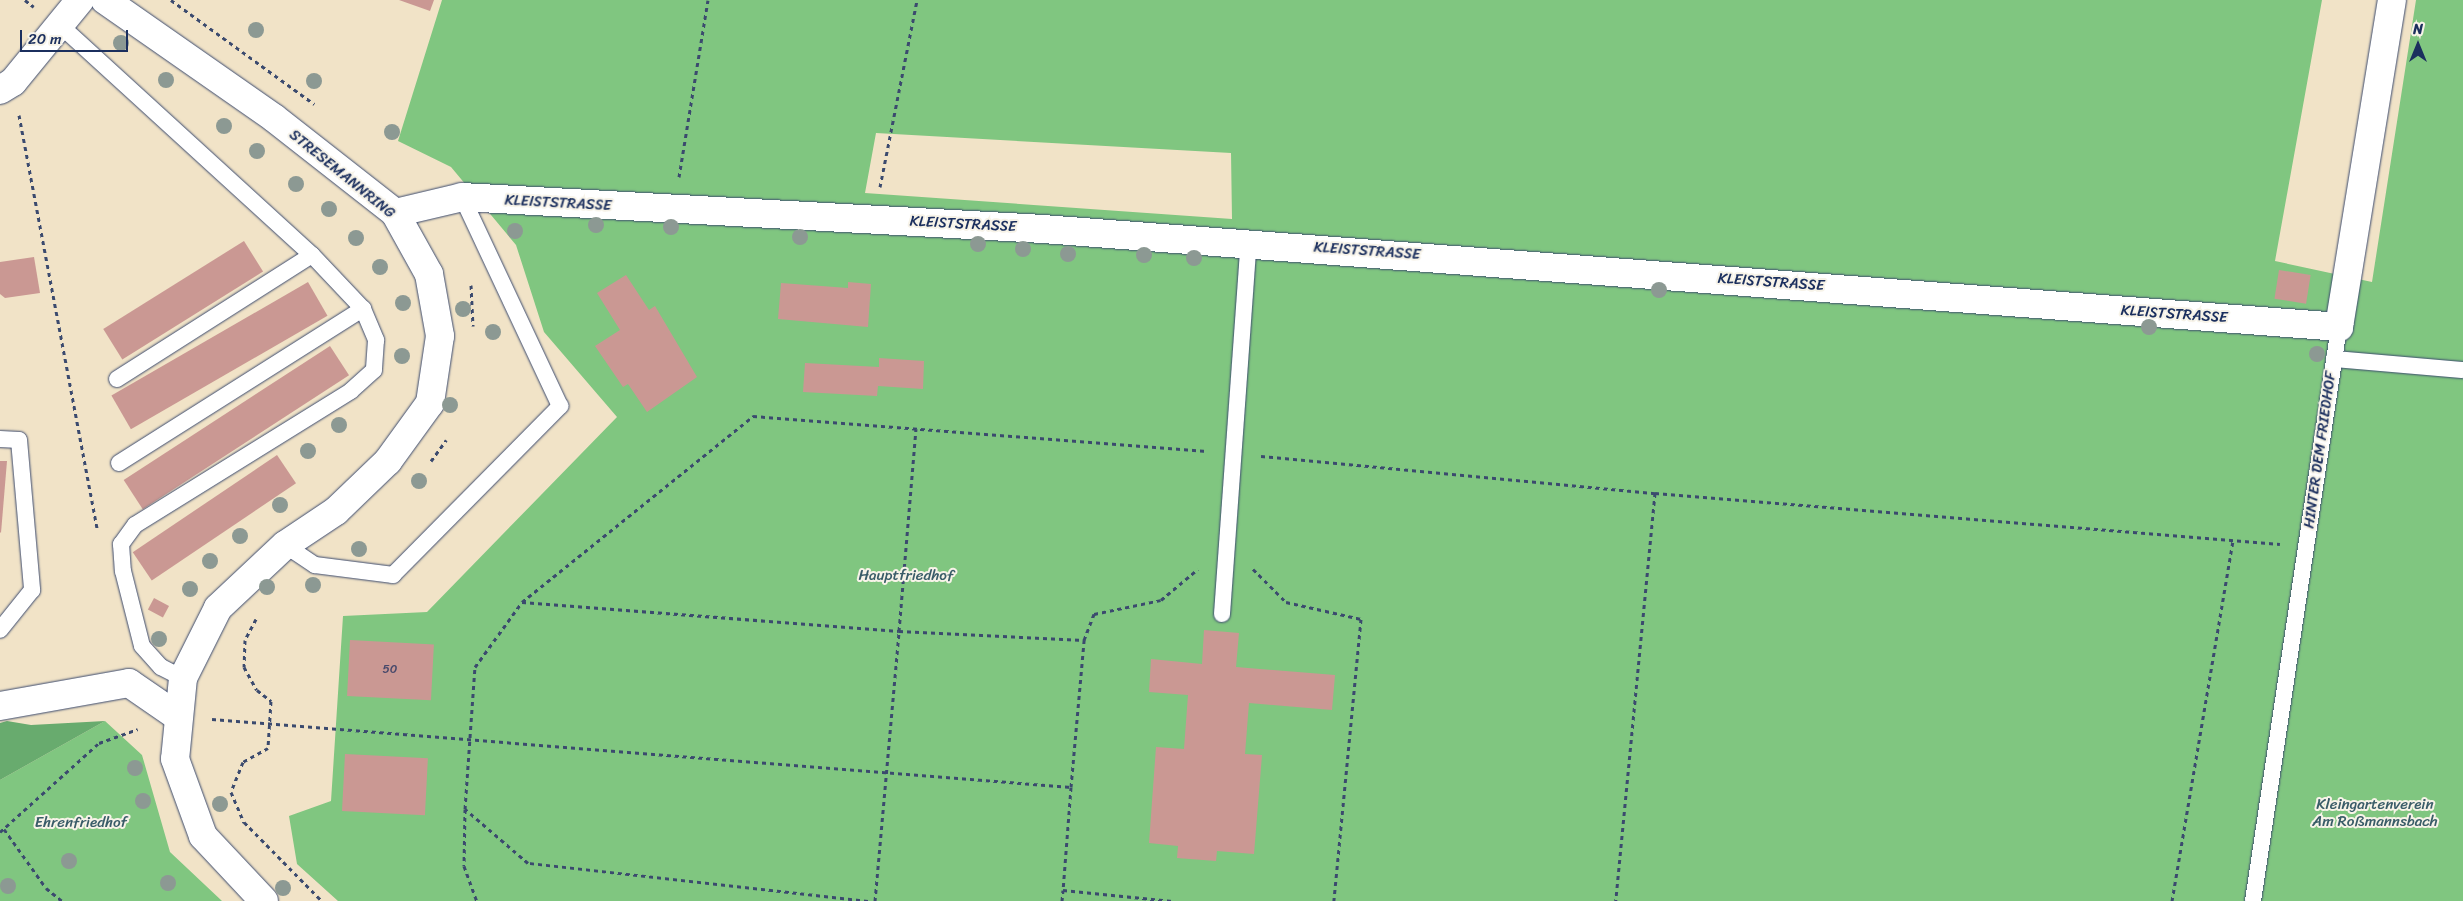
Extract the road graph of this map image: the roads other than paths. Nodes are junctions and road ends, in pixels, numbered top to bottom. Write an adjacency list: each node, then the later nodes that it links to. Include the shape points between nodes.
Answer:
1 (80, 0): 4 (street)
2 (105, 0): 7 (street, STRESEMANNRING, via 274,118)
3 (2392, 0): 11 (street, HINTER DEM FRIEDHOF)
4 (61, 26): 5 (street); 9 (lane)
5 (6, 86)
6 (462, 197): 7 (street, KLEISTSTRASSE); 8 (street, KLEISTSTRASSE); 17 (lane, via 560,406 393,576 315,565)
7 (395, 213): 17 (street, STRESEMANNRING, via 430,274 440,336 430,403 388,461 336,511)
8 (1249, 241): 11 (street, KLEISTSTRASSE); 18 (lane)
9 (312, 254): 10 (lane); 14 (lane)
10 (363, 309): 16 (lane); 20 (lane, via 376,340 374,370 351,391 135,525 121,544 123,571 142,646 161,667)
11 (2339, 327): 12 (lane, HINTER DEM FRIEDHOF)
12 (2334, 359): 13 (lane); 24 (lane, HINTER DEM FRIEDHOF)
13 (2463, 370)
14 (117, 379)
15 (0, 439): 19 (lane, via 19,440 32,590)
16 (119, 463)
17 (284, 544): 20 (street, STRESEMANNRING, via 218,608)
18 (1222, 614)
19 (0, 630)
20 (183, 678): 22 (street, STRESEMANNRING)
21 (0, 706): 22 (street, via 129,683)
22 (177, 716): 23 (street, STRESEMANNRING, via 175,759 204,836)
23 (264, 901)
24 (2253, 901)

